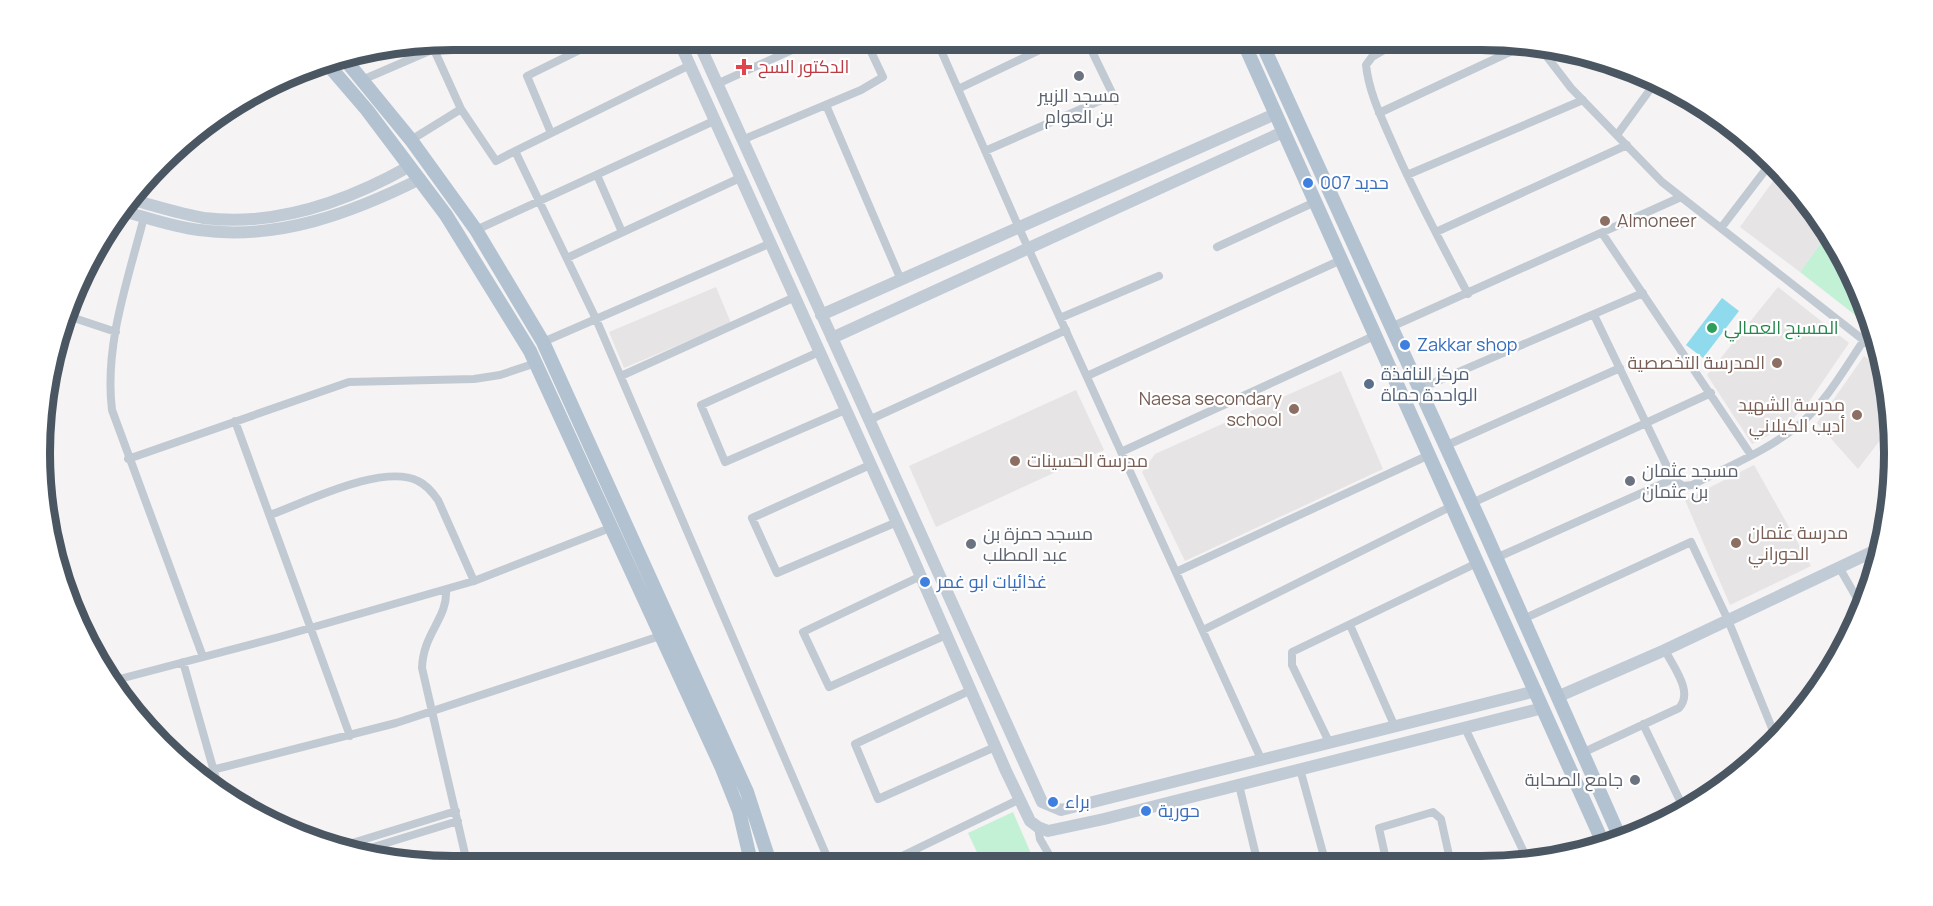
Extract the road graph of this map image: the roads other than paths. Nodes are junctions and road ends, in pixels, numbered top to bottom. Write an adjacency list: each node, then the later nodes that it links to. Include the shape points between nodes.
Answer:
1 (424, 50): 19 (street)
2 (435, 50): 27 (street)
3 (580, 50): 31 (street, via 527,76)
4 (683, 50): 17 (main road)
5 (702, 50): 20 (main road)
6 (792, 50): 20 (street)
7 (870, 50): 25 (street, via 883,77)
8 (941, 50): 22 (street)
9 (1040, 50): 22 (street)
10 (1091, 50): 39 (street, via 1114,98)
11 (1247, 50): 26 (main road)
12 (1265, 50): 23 (main road)
13 (1384, 50): 28 (street, via 1366,65)
14 (1513, 51): 28 (street)
15 (1546, 55): 24 (street)
16 (348, 63): 19 (main road)
17 (690, 65): 29 (main road); 31 (street)
18 (331, 69): 40 (main road)
19 (362, 80): 33 (main road)
20 (717, 84): 34 (main road)
21 (1651, 88): 32 (street)
22 (958, 89): 39 (street)
23 (1286, 96): 26 (main road); 35 (main road)
24 (1583, 100): 32 (street); 43 (street)
25 (826, 105): 34 (street); 64 (street)
26 (1273, 108): 30 (main road); 52 (main road)
27 (461, 109): 33 (street); 38 (street, via 496,160)
28 (1379, 113): 43 (street)
29 (716, 120): 42 (street); 44 (main road)
30 (1283, 132): 37 (main road); 60 (main road)
31 (551, 133): 38 (street)
32 (1617, 135): 36 (street)
33 (411, 140): 54 (main road)
34 (742, 140): 68 (main road)
35 (1306, 141): 37 (main road); 73 (main road)
36 (1627, 145): 46 (street); 56 (street)
37 (1290, 148): 49 (main road)
38 (515, 151): 48 (street)
39 (985, 151): 52 (street)
40 (410, 166): 45 (main road); 47 (main road, via 352,195 278,216 204,218)
41 (1766, 169): 53 (street)
42 (597, 175): 48 (street); 55 (street)
43 (1407, 175): 56 (street)
44 (742, 177): 55 (street); 58 (main road)
45 (420, 179): 51 (main road, via 357,208 280,230 200,231); 82 (main road, via 490,282)
46 (1682, 197): 53 (street); 57 (street)
47 (138, 201)
48 (539, 201): 54 (street); 61 (street)
49 (1315, 202): 59 (street); 62 (main road)
50 (129, 213): 51 (main road)
51 (144, 217): 75 (street)
52 (1019, 228): 60 (street); 64 (main road)
53 (1721, 228): 78 (street)
54 (476, 230): 79 (main road)
55 (622, 232): 61 (street)
56 (1436, 232): 66 (street)
57 (1602, 233): 65 (street); 66 (street)
58 (771, 243): 67 (main road); 72 (street)
59 (1217, 247)
60 (1029, 249): 71 (street); 77 (main road)
61 (567, 258): 72 (street)
62 (1341, 260): 76 (main road); 85 (street)
63 (1159, 276): 71 (street)
64 (901, 280): 68 (main road)
65 (1643, 293): 69 (street); 87 (street)
66 (1468, 294): 73 (street)
67 (795, 297): 81 (main road); 84 (street)
68 (821, 315): 77 (main road)
69 (1594, 315): 83 (street); 86 (street)
70 (73, 318): 75 (street)
71 (1060, 318): 74 (street)
72 (596, 319): 79 (street); 84 (street)
73 (1391, 327): 86 (main road)
74 (1066, 330): 85 (street); 89 (street)
75 (116, 332): 96 (street, via 109,383 112,410)
76 (1374, 336): 93 (street); 94 (main road)
77 (832, 338): 89 (main road)
78 (1864, 340): 80 (street); 95 (street, via 1802,423)
79 (543, 342): 159 (main road, via 742,782)
80 (1868, 344)
81 (819, 352): 88 (main road); 88 (street, via 701,405 725,462)
82 (536, 363): 90 (street, via 474,379 349,382); 105 (main road)
83 (1620, 369): 91 (street); 92 (street)
84 (621, 376): 160 (street)
85 (1087, 376): 93 (street)
86 (1419, 389): 92 (main road)
87 (1712, 393): 91 (street); 95 (street)
88 (845, 410): 97 (main road)
89 (869, 420): 141 (main road, via 1042,802 1061,810)
90 (235, 421): 96 (street); 103 (street)
91 (1647, 423): 99 (street); 101 (street)
92 (1445, 446): 98 (main road)
93 (1121, 452): 110 (street)
94 (1429, 455): 100 (main road); 110 (street)
95 (1751, 455): 99 (street, via 1692,485 1683,486)
96 (128, 459): 123 (street)
97 (870, 465): 104 (main road); 104 (street, via 752,518 777,573)
98 (1456, 470): 100 (main road); 101 (main road)
99 (1673, 479): 107 (street)
100 (1440, 480): 102 (main road)
101 (1472, 503): 107 (main road)
102 (1452, 506): 108 (main road); 119 (street)
103 (270, 515): 112 (street, via 371,479 418,480 438,500); 118 (street)
104 (897, 522): 111 (main road)
105 (610, 528): 112 (street); 121 (main road)
106 (1871, 552): 109 (main road)
107 (1496, 558): 115 (main road)
108 (1477, 563): 117 (street); 126 (main road)
109 (1839, 567): 114 (street); 116 (main road)
110 (1176, 572): 119 (street)
111 (921, 576): 120 (main road); 120 (street, via 803,632 828,687)
112 (474, 581): 113 (street)
113 (446, 590): 118 (street); 132 (street, via 445,608 427,639 423,656 423,675)
114 (1857, 598)
115 (1523, 619): 116 (street, via 1692,542); 124 (main road)
116 (1728, 620): 122 (main road); 136 (street)
117 (1350, 625): 134 (street); 138 (street, via 1292,652 1292,665)
118 (312, 628): 123 (street); 137 (street)
119 (1203, 630): 141 (street)
120 (946, 635): 128 (main road)
121 (660, 636): 132 (street); 158 (main road, via 721,766 739,812)
122 (1665, 650): 130 (main road); 133 (street, via 1687,693 1685,702)
123 (203, 657): 125 (street)
124 (1542, 661): 126 (main road); 130 (main road)
125 (183, 662): 127 (street); 142 (street)
126 (1526, 670): 129 (main road)
127 (119, 679)
128 (970, 690): 139 (main road); 139 (street, via 855,744 878,799)
129 (1536, 691): 131 (main road); 134 (main road)
130 (1557, 697): 140 (main road)
131 (1543, 708): 135 (main road); 147 (main road)
132 (432, 712): 137 (street); 150 (street)
133 (1643, 724): 140 (street); 149 (street)
134 (1395, 727): 138 (main road)
135 (1464, 728): 143 (main road); 156 (street)
136 (1773, 730)
137 (350, 736): 142 (street)
138 (1330, 744): 141 (main road)
139 (995, 747): 148 (main road)
140 (1582, 753): 145 (main road)
141 (1262, 761)
142 (213, 770): 144 (street)
143 (1300, 770): 146 (main road); 164 (street)
144 (216, 779)
145 (1594, 781): 147 (main road); 152 (main road)
146 (1239, 785): 151 (main road, via 1048,831); 163 (street)
147 (1580, 789): 153 (main road)
148 (1020, 799): 151 (main road); 161 (street)
149 (1681, 803)
150 (457, 816): 154 (street); 155 (street); 157 (street)
151 (1038, 828): 162 (street)
152 (1617, 832)
153 (1601, 838)
154 (352, 844)
155 (369, 848)
156 (1525, 854)
157 (466, 856)
158 (750, 856)
159 (768, 856)
160 (827, 856)
161 (904, 856)
162 (1050, 856)
163 (1256, 856)
164 (1324, 856)
165 (1385, 856): 166 (street, via 1379,828 1433,812 1441,819)
166 (1449, 856)

